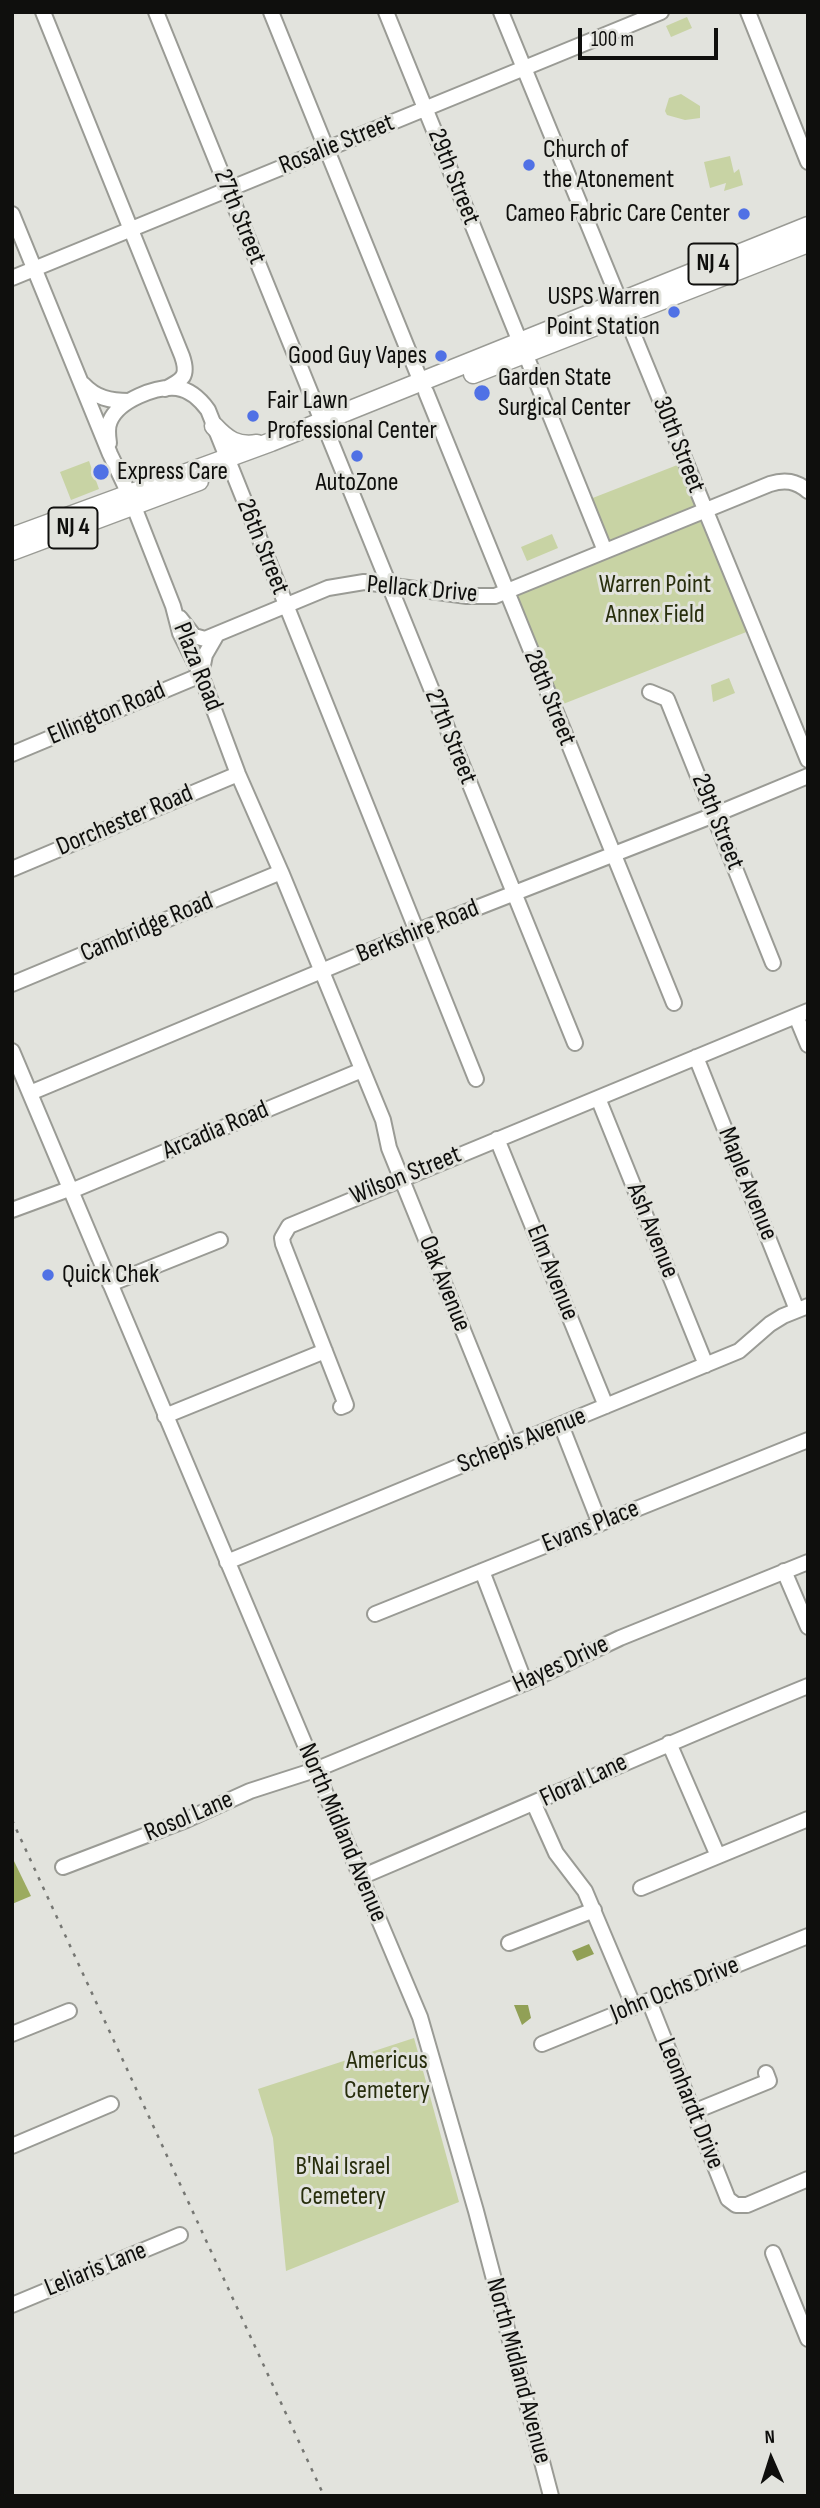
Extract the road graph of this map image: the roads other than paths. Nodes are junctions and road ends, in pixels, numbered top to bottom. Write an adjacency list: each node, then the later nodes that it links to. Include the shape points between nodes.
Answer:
1 (43, 12): 16 (street)
2 (156, 12): 13 (street, 27th Street)
3 (271, 12): 11 (street, 28th Street)
4 (386, 12): 10 (street, 29th Street)
5 (501, 12): 9 (street, 30th Street)
6 (661, 12): 8 (street, Rosalie Street)
7 (748, 12): 12 (street)
8 (638, 16): 9 (street, Rosalie Street)
9 (524, 68): 10 (street, Rosalie Street); 20 (street, 30th Street)
10 (425, 108): 11 (street, Rosalie Street); 21 (street, 29th Street)
11 (327, 148): 13 (street, Rosalie Street); 23 (street, 28th Street)
12 (808, 162)
13 (228, 190): 16 (street, Rosalie Street); 27 (street, 27th Street)
14 (12, 214): 18 (street, Plaza Road)
15 (808, 226): 20 (main road, NJ 4)
16 (131, 229): 18 (street, Rosalie Street); 24 (street, via 186,367 184,376)
17 (808, 243): 20 (main road, NJ 4)
18 (34, 268): 19 (street, Rosalie Street); 22 (street, Plaza Road)
19 (12, 278)
20 (622, 308): 21 (main road, NJ 4); 33 (street, 30th Street)
21 (523, 347): 23 (main road, NJ 4); 36 (street, 29th Street)
22 (79, 379): 25 (street, via 100,397); 29 (street, Plaza Road)
23 (424, 387): 27 (main road, NJ 4); 38 (street, 28th Street)
24 (164, 389): 25 (street); 26 (street, 26th Street, via 177,388 200,399)
25 (128, 401): 29 (street, via 110,422)
26 (214, 426): 28 (main road, via 236,444); 30 (street, 26th Street)
27 (325, 426): 28 (main road, NJ 4); 30 (main road, NJ 4); 37 (street, 27th Street)
28 (271, 442): 30 (main road, NJ 4)
29 (110, 454): 32 (street, Plaza Road)
30 (229, 464): 32 (main road, NJ 4); 39 (street, 26th Street)
31 (808, 491): 33 (street, Pellack Drive, via 796,482 777,482)
32 (131, 500): 34 (main road, NJ 4); 35 (main road, NJ 4); 40 (street, Plaza Road)
33 (706, 511): 36 (street, Pellack Drive); 45 (street, 30th Street)
34 (12, 537)
35 (12, 551)
36 (606, 551): 38 (street, Pellack Drive)
37 (388, 584): 38 (street, Pellack Drive, via 467,596); 39 (street, Pellack Drive, via 364,582 328,588); 52 (street, 27th Street)
38 (505, 592): 49 (street, 28th Street)
39 (285, 605): 41 (street, Pellack Drive); 53 (street, 26th Street)
40 (173, 606): 41 (street, via 194,636); 42 (street, Plaza Road, via 180,633)
41 (216, 636): 42 (street)
42 (201, 675): 44 (street, Ellington Road); 46 (street, Plaza Road)
43 (650, 692): 48 (street, 29th Street, via 667,699)
44 (12, 754)
45 (808, 760)
46 (238, 774): 50 (street, Dorchester Road); 51 (street, Plaza Road)
47 (808, 776): 48 (street, Berkshire Road)
48 (714, 816): 49 (street, Berkshire Road); 54 (street, 29th Street)
49 (614, 855): 52 (street, Berkshire Road); 57 (street, 28th Street)
50 (12, 869)
51 (281, 872): 55 (street, Plaza Road); 56 (street, Cambridge Road)
52 (514, 894): 53 (street, Berkshire Road); 59 (street, 27th Street)
53 (417, 932): 55 (street, Berkshire Road); 64 (street, 26th Street)
54 (773, 963)
55 (322, 972): 63 (street, Plaza Road); 65 (street, Berkshire Road)
56 (12, 984)
57 (674, 1003)
58 (802, 1013): 60 (street); 62 (street, Wilson Street)
59 (575, 1042)
60 (808, 1045)
61 (12, 1051): 65 (street, North Midland Avenue)
62 (696, 1057): 66 (street, Wilson Street); 74 (street, Maple Avenue)
63 (362, 1070): 67 (street, Plaza Road); 70 (street, Arcadia Road)
64 (476, 1079)
65 (30, 1093): 70 (street, North Midland Avenue)
66 (598, 1097): 68 (street, Wilson Street); 76 (street, Ash Avenue)
67 (383, 1120): 69 (street, Oak Avenue, via 388,1148)
68 (497, 1139): 69 (street, Wilson Street); 77 (street, Elm Avenue)
69 (401, 1178): 75 (street, Wilson Street, via 285,1231 283,1244); 82 (street, Oak Avenue)
70 (70, 1190): 71 (street, Arcadia Road); 73 (street, North Midland Avenue)
71 (12, 1210)
72 (220, 1240): 73 (street)
73 (110, 1284): 79 (street, North Midland Avenue)
74 (802, 1308): 76 (street, Schepis Avenue, via 770,1324 739,1351)
75 (325, 1351): 78 (street, via 346,1405); 79 (street)
76 (706, 1365): 77 (street, Schepis Avenue)
77 (606, 1406): 80 (street, Schepis Avenue)
78 (341, 1408)
79 (165, 1416): 84 (street, North Midland Avenue)
80 (561, 1425): 82 (street, Schepis Avenue); 83 (street)
81 (808, 1440): 83 (street, Evans Place)
82 (510, 1446): 84 (street, Schepis Avenue)
83 (600, 1524): 86 (street, Evans Place)
84 (227, 1562): 93 (street, North Midland Avenue)
85 (808, 1562): 87 (street, Hayes Drive)
86 (482, 1571): 88 (street, Evans Place); 90 (street)
87 (784, 1571): 89 (street); 90 (street, Hayes Drive, via 620,1638)
88 (375, 1614)
89 (808, 1627)
90 (525, 1683): 93 (street, Hayes Drive)
91 (808, 1686): 92 (street, Floral Lane)
92 (669, 1743): 94 (street, Floral Lane); 96 (street)
93 (315, 1770): 97 (street, Rosol Lane, via 250,1791); 98 (street, North Midland Avenue)
94 (534, 1804): 98 (street, Floral Lane); 100 (street, via 556,1853)
95 (808, 1819): 96 (street)
96 (718, 1856): 99 (street)
97 (63, 1867)
98 (361, 1877): 119 (street, North Midland Avenue, via 430,2046)
99 (641, 1888)
100 (594, 1910): 102 (street); 104 (street)
101 (807, 1939): 103 (street, John Ochs Drive)
102 (509, 1943)
103 (649, 2001): 104 (street, John Ochs Drive); 110 (street, Leonhardt Drive)
104 (634, 2007): 107 (street, John Ochs Drive)
105 (69, 2011): 106 (street)
106 (12, 2034)
107 (542, 2044)
108 (766, 2073): 110 (street, via 769,2081)
109 (111, 2104): 111 (street)
110 (693, 2112): 112 (street, Leonhardt Drive, via 728,2199 736,2205 747,2205)
111 (12, 2146)
112 (808, 2179)
113 (180, 2235): 117 (street, Leliaris Lane)
114 (773, 2253): 116 (street)
115 (808, 2295): 116 (street)
116 (793, 2301): 118 (street)
117 (12, 2305)
118 (808, 2339)
119 (551, 2496)

